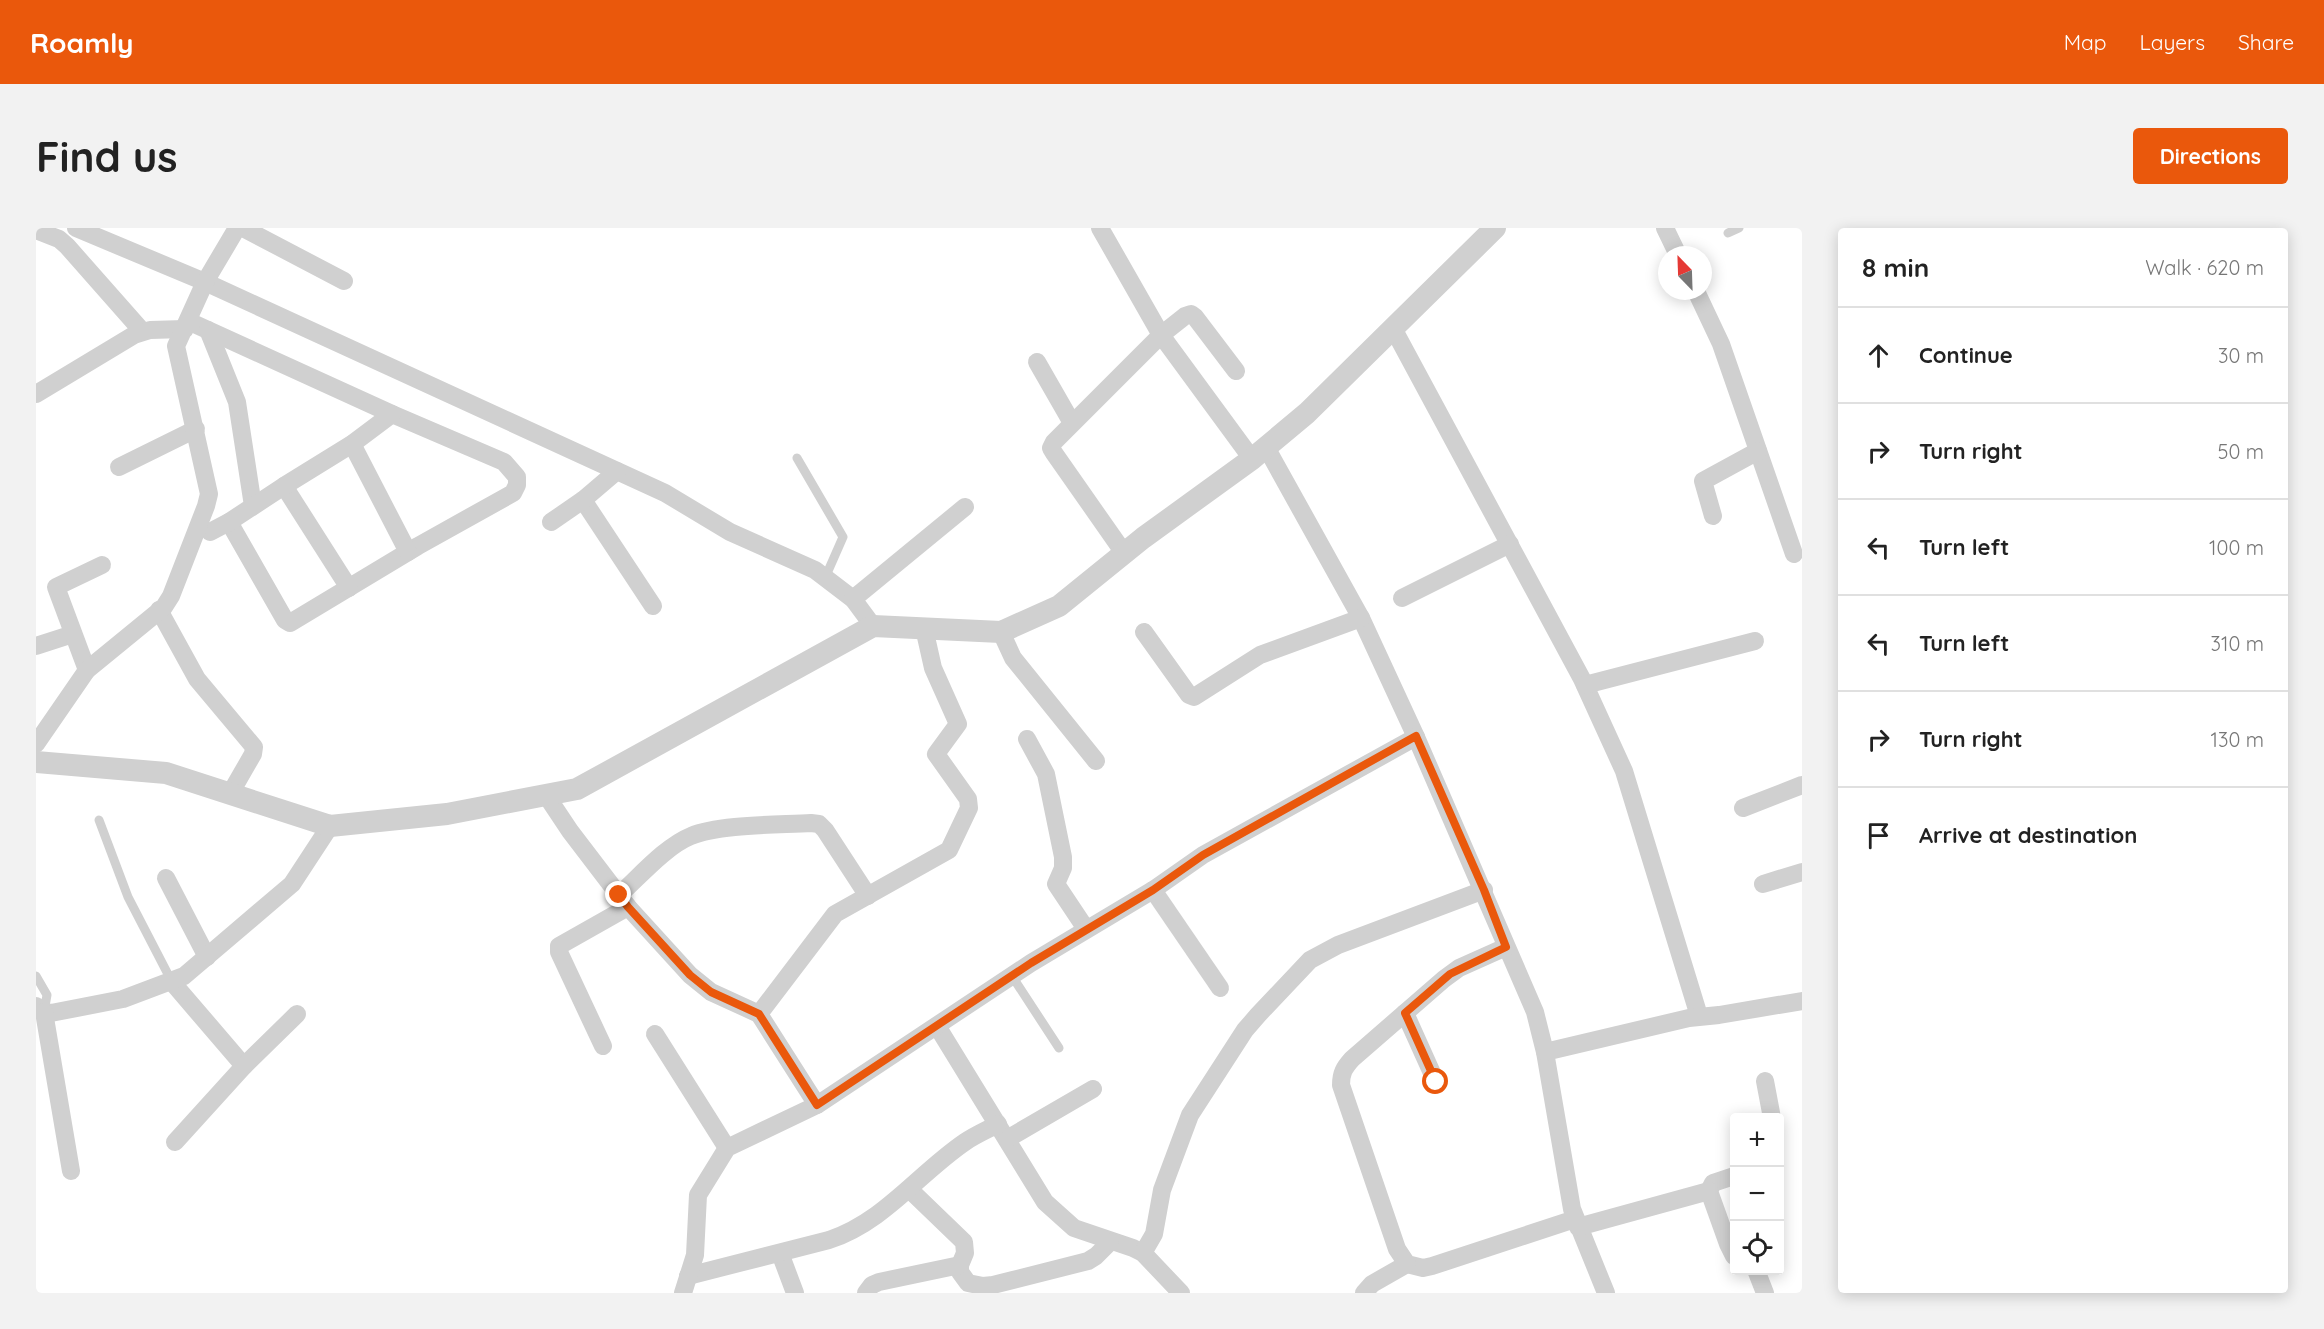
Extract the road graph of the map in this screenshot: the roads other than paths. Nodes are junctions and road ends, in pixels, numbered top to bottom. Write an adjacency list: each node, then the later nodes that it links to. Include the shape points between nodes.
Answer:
1 (76, 228): 12 (street)
2 (237, 228): 12 (street)
3 (243, 228): 11 (street)
4 (1100, 228): 18 (street)
5 (1495, 228): 16 (street)
6 (1665, 228): 10 (street)
7 (1739, 228): 9 (lane)
8 (36, 230): 17 (street, via 67,246)
9 (1728, 233)
10 (1674, 246)
11 (344, 280)
12 (205, 282): 14 (street); 30 (street)
13 (1700, 300): 26 (street, via 1721,344)
14 (187, 325): 15 (street); 17 (street); 24 (street, via 176,350)
15 (208, 330): 22 (street); 33 (street, via 237,402)
16 (1394, 330): 27 (street); 39 (street)
17 (142, 331): 21 (street)
18 (1161, 335): 20 (street, via 1191,314); 23 (street); 27 (street)
19 (1037, 362): 23 (street)
20 (1236, 371)
21 (36, 394)
22 (392, 414): 25 (street); 40 (street, via 504,462 517,477 513,492)
23 (1072, 423): 41 (street, via 1051,448)
24 (196, 429): 29 (street); 49 (street, via 209,494 171,596)
25 (352, 444): 31 (street); 40 (street)
26 (1758, 451): 35 (street, via 1702,481); 42 (street)
27 (1259, 453): 41 (street); 50 (street)
28 (797, 458): 44 (lane, via 843,537)
29 (119, 467)
30 (616, 471): 32 (street); 44 (street)
31 (284, 486): 33 (street); 45 (street)
32 (583, 500): 37 (street); 48 (street)
33 (253, 506): 36 (street)
34 (964, 507): 47 (street)
35 (1713, 516)
36 (229, 522): 38 (street); 45 (street, via 290,623)
37 (551, 522)
38 (210, 532)
39 (1510, 544): 46 (street); 59 (street)
40 (408, 552): 45 (street)
41 (1124, 553): 53 (street, via 1059,606)
42 (1794, 554)
43 (102, 564): 55 (street, via 56,587)
44 (825, 578): 47 (street)
45 (349, 588)
46 (1402, 598)
47 (853, 599): 51 (street)
48 (653, 606)
49 (159, 610): 58 (street); 66 (street, via 197,678 254,747)
50 (1361, 618): 54 (street, via 1260,655 1194,697); 60 (street)
51 (873, 626): 52 (street); 67 (street, via 577,789)
52 (924, 628): 53 (street); 76 (street, via 934,672 958,724 936,754 968,799 969,808 949,850)
53 (1001, 632): 63 (street, via 1013,658)
54 (1144, 632)
55 (73, 634): 57 (street); 58 (street)
56 (1755, 641): 59 (street)
57 (36, 646)
58 (87, 670): 62 (street)
59 (1585, 685): 90 (street, via 1624,771)
60 (1416, 736): 74 (street, via 1203,855); 75 (street)
61 (1027, 740): 78 (street, via 1046,774 1064,857 1056,884)
62 (36, 744)
63 (1096, 761)
64 (36, 762): 66 (street, via 166,773)
65 (1802, 786): 68 (street)
66 (230, 794): 70 (street)
67 (546, 795): 70 (street, via 447,814); 77 (street)
68 (1743, 808)
69 (99, 820): 83 (lane, via 128,897)
70 (330, 826): 80 (street, via 292,884)
71 (1802, 872): 73 (street)
72 (166, 878): 80 (street)
73 (1763, 884)
74 (1153, 890): 78 (street); 84 (street)
75 (1484, 890): 79 (street); 113 (street, via 1338,945 1300,970 1245,1030 1190,1115 1162,1190 1154,1234)
76 (868, 896): 77 (street, via 825,830 811,823 710,830 690,836 675,845); 89 (street, via 831,918)
77 (624, 901): 89 (street, via 690,975 711,992); 93 (street, via 559,945)
78 (1086, 929): 82 (street)
79 (1506, 947): 87 (street, via 1450,974); 95 (street, via 1535,1011)
80 (207, 957): 83 (street)
81 (36, 975): 86 (lane, via 47,995)
82 (1012, 976): 91 (street); 94 (lane)
83 (172, 982): 86 (street, via 116,1001 51,1013); 96 (street)
84 (1220, 988)
85 (1802, 1001): 90 (street)
86 (40, 1009): 105 (street)
87 (1405, 1013): 98 (street); 114 (street, via 1352,1059 1344,1068 1341,1085 1397,1249)
88 (297, 1014): 96 (street)
89 (759, 1014): 100 (street)
90 (1699, 1016): 95 (street)
91 (937, 1026): 100 (street); 102 (street)
92 (655, 1034): 104 (street)
93 (603, 1046)
94 (1059, 1048)
95 (1545, 1052): 109 (street)
96 (244, 1066): 103 (street)
97 (1765, 1081): 101 (street)
98 (1436, 1082)
99 (1093, 1089): 102 (street)
100 (817, 1105): 104 (street)
101 (1771, 1113)
102 (1002, 1132): 107 (street, via 962,1144); 110 (street, via 1053,1211 1074,1228)
103 (175, 1142)
104 (727, 1148): 117 (street, via 698,1195 695,1255)
105 (71, 1171)
106 (1730, 1177): 108 (street, via 1713,1183)
107 (909, 1189): 112 (street, via 884,1210 836,1238); 115 (street, via 964,1242)
108 (1709, 1191): 109 (street); 111 (street)
109 (1576, 1223): 114 (street, via 1432,1266); 122 (street)
110 (1110, 1242): 113 (street); 115 (street, via 1088,1261 993,1285 968,1283)
111 (1730, 1248)
112 (780, 1253): 117 (street); 118 (street)
113 (1143, 1253): 120 (street)
114 (1407, 1264): 121 (street)
115 (960, 1265): 119 (street, via 879,1282)
116 (1758, 1275): 123 (street)
117 (685, 1285)
118 (795, 1293)
119 (866, 1293)
120 (1181, 1293)
121 (1364, 1293)
122 (1606, 1293)
123 (1765, 1293)

